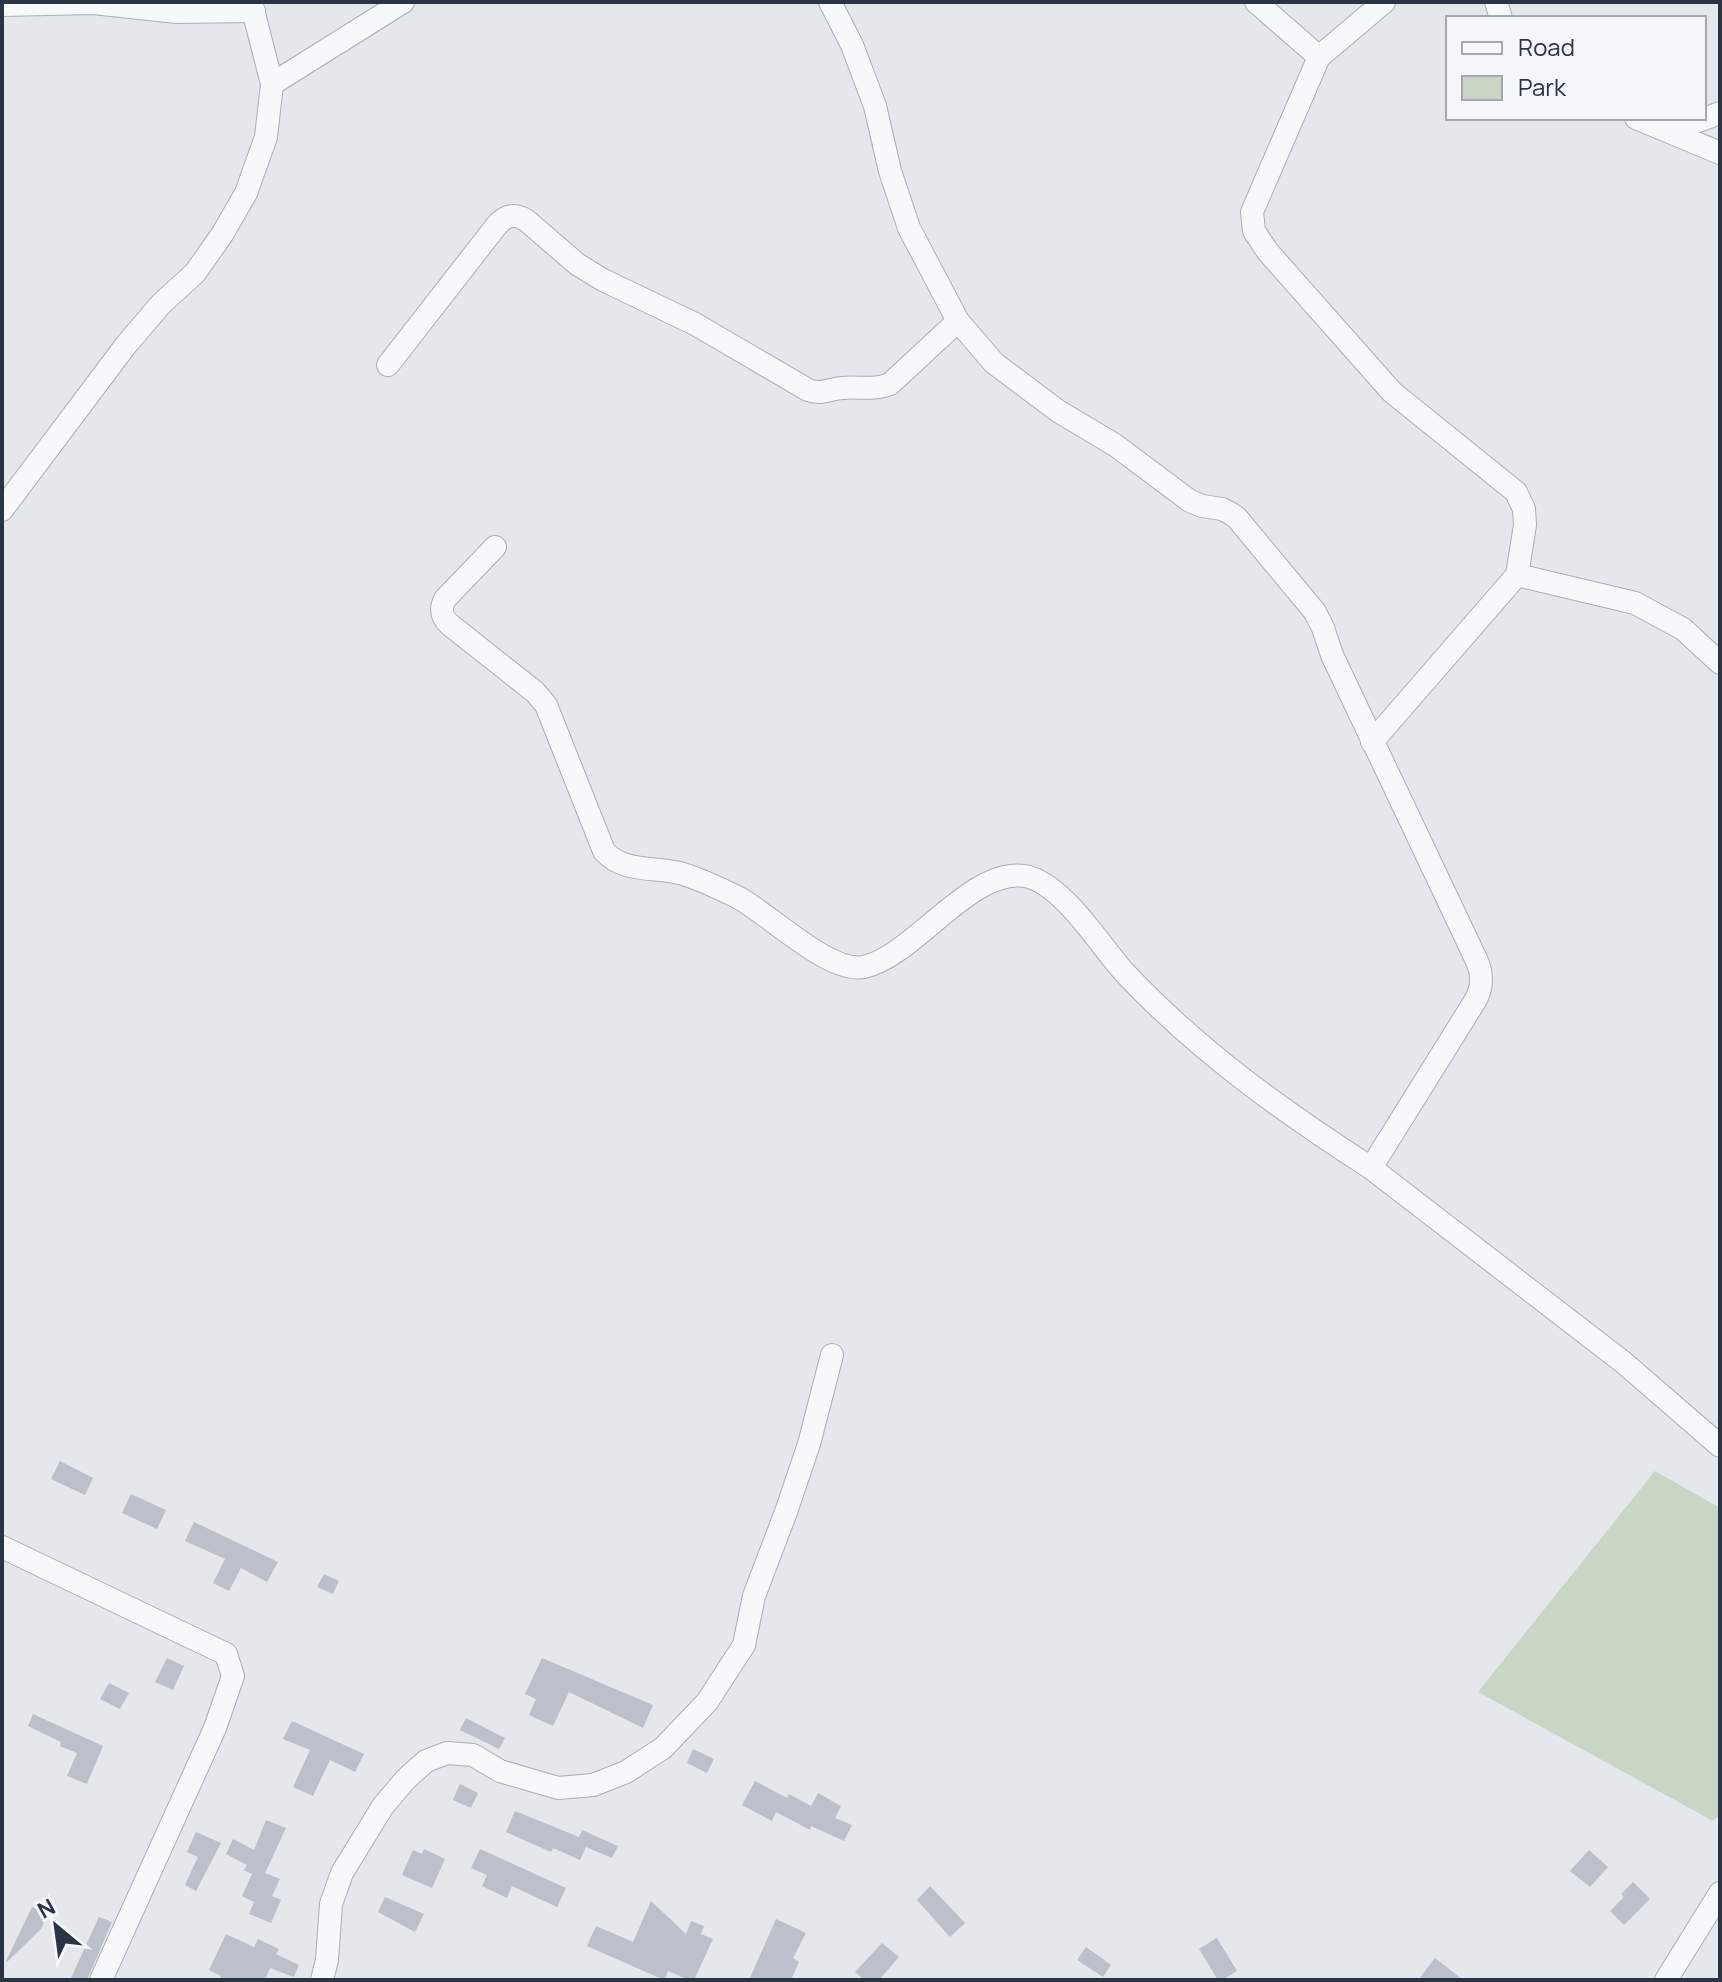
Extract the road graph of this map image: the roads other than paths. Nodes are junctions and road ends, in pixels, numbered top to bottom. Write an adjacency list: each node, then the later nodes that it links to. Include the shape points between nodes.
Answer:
1 (403, 2): 8 (street)
2 (830, 2): 13 (street, via 875,106 909,228)
3 (1256, 2): 7 (street)
4 (1384, 2): 7 (street)
5 (2, 5): 6 (street, via 93,3 177,12)
6 (253, 7): 8 (street)
7 (1319, 57): 17 (street, via 1252,212 1254,231 1392,392 1516,492 1525,525)
8 (272, 84): 15 (street, via 266,137 246,193 223,233 195,273 126,345)
9 (1641, 120): 11 (street)
10 (1701, 120): 11 (street)
11 (1671, 131): 12 (street)
12 (1720, 153)
13 (958, 321): 14 (street, via 890,384 817,393 695,324 603,280 526,220 510,215); 19 (street, via 994,363 1058,411 1115,445 1190,501 1237,518 1315,612)
14 (388, 365)
15 (2, 510)
16 (495, 547): 20 (street, via 445,599 442,615 546,705 604,851 618,863 695,878 740,899 843,967 884,959 988,883 1025,876 1049,885 1123,971 1202,1046)
17 (1517, 575): 18 (street, via 1635,603 1683,629); 19 (street)
18 (1720, 663)
19 (1372, 742): 20 (street, via 1476,959 1482,984)
20 (1371, 1168): 22 (street, via 1623,1362)
21 (832, 1355): 26 (street, via 809,1444 754,1596 744,1645 707,1702 663,1748 593,1785 558,1788 500,1771 473,1755 447,1753 426,1761 383,1806 342,1873 331,1904)
22 (1720, 1446)
23 (2, 1547): 25 (street, via 226,1654 233,1676 215,1728)
24 (1720, 1893): 27 (street)
25 (101, 1980)
26 (322, 1980)
27 (1666, 1980)

